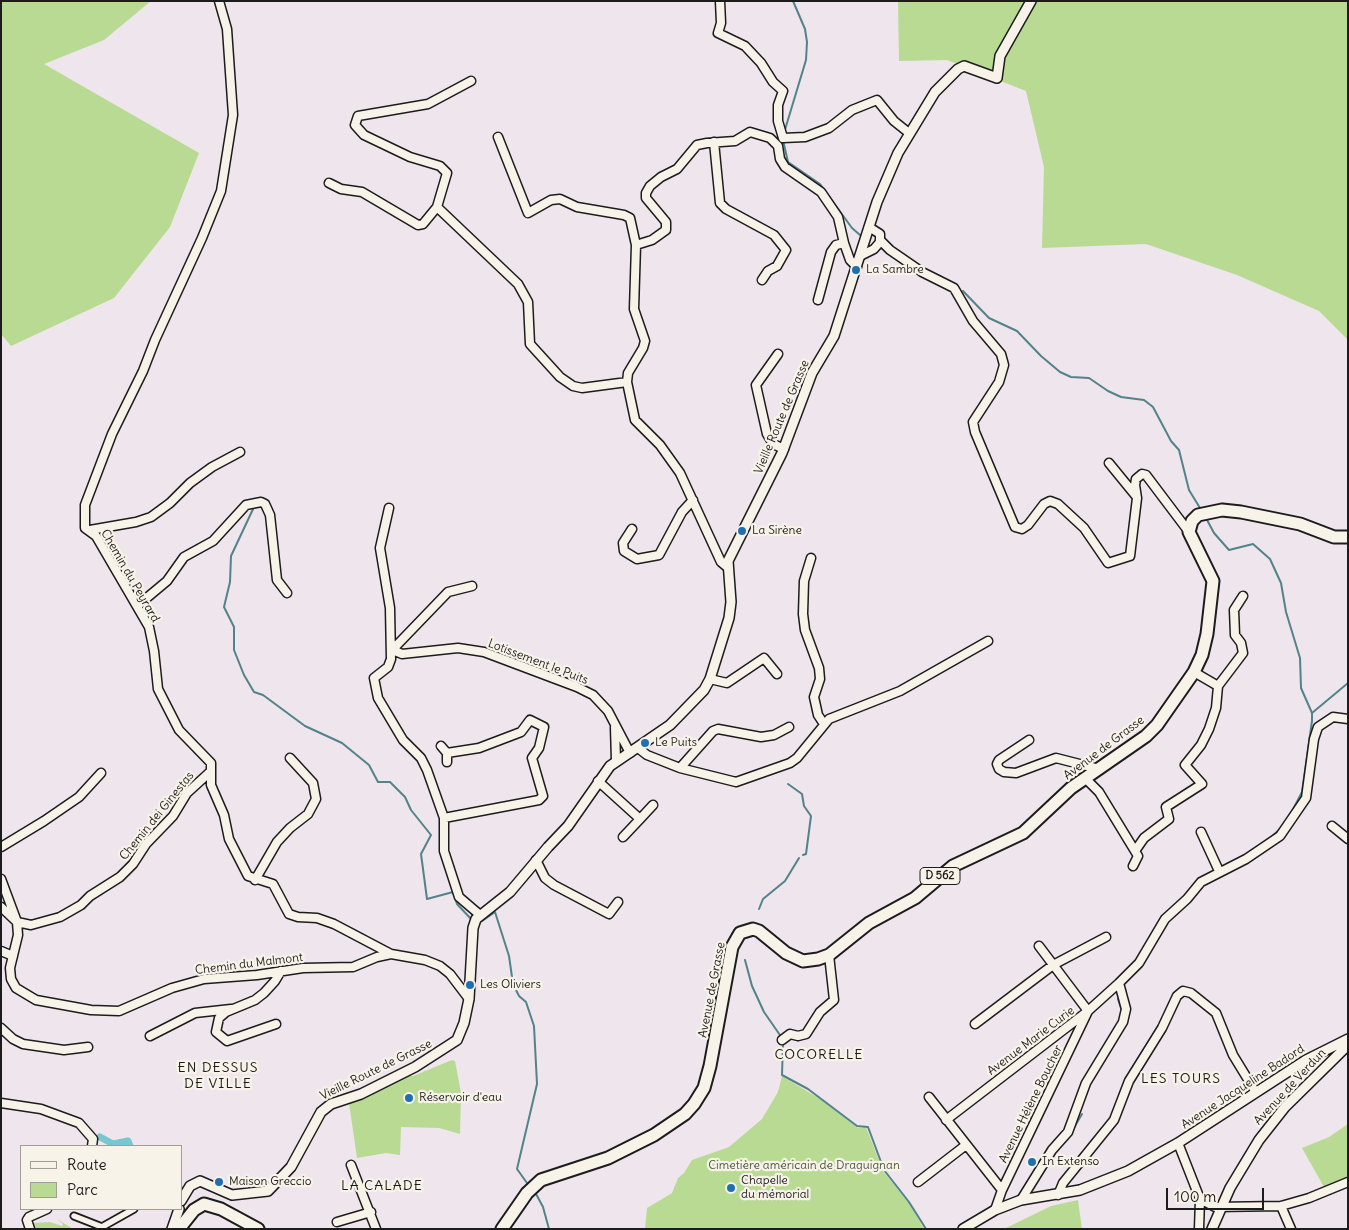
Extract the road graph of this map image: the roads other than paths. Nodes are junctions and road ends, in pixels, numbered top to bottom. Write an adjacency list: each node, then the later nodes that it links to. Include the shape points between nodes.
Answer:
1 (219, 1): 29 (street, Chemin du Peyrard, via 227,29 233,115 220,191 143,371 108,442 85,505 85,528)
2 (720, 1): 5 (street, via 718,33 745,46 783,91 778,105 783,138 805,137 829,128 852,110 877,100)
3 (1031, 1): 5 (street, Vieille Route de Grasse, via 1000,56 997,78 964,66 958,69 935,92)
4 (471, 81): 9 (street, via 428,104 366,114 355,119 355,125 364,135 410,157 440,166 447,173)
5 (909, 133): 10 (street, Vieille Route de Grasse)
6 (498, 137): 13 (street, via 528,213 551,200 560,199 577,207 624,215 630,218)
7 (714, 142): 12 (street, via 734,141 750,132 770,138 778,146 785,167 820,192 838,217); 13 (street, via 697,146 677,168 650,186 646,198 666,222 666,230 652,240); 18 (street, via 720,203 774,235 786,250 777,266)
8 (329, 183): 9 (street, via 341,189 362,192 418,225 423,224)
9 (437, 207): 21 (street, via 518,284 528,302 530,344 560,377 582,388)
10 (869, 227): 11 (street, via 880,234); 16 (street, Vieille Route de Grasse)
11 (880, 240): 14 (street); 15 (street)
12 (844, 243): 17 (street, via 850,260); 19 (street, via 836,245 831,252)
13 (636, 245): 21 (street, via 634,309 645,341)
14 (875, 248): 15 (street); 16 (street)
15 (890, 250): 25 (street, via 922,272 954,288 973,322 1001,354 1004,365 998,382 973,422 974,432 1015,527 1028,525 1044,504 1050,501 1058,504 1084,528 1108,563 1130,556)
16 (860, 256): 17 (street, Vieille Route de Grasse)
17 (857, 266): 22 (street, Vieille Route de Grasse, via 834,336 802,395)
18 (762, 280)
19 (818, 300)
20 (778, 354): 22 (street, via 756,385 767,434 773,444)
21 (626, 382): 26 (street, via 636,420 673,462)
22 (784, 449): 33 (street, Vieille Route de Grasse, via 736,542)
23 (240, 452): 29 (street, via 190,483 151,516)
24 (1108, 463): 25 (street)
25 (1137, 498): 30 (street, via 1136,479 1146,474)
26 (694, 500): 28 (street, via 682,512 659,555 637,560 624,551 624,543); 33 (street, via 721,562)
27 (388, 508): 61 (street, via 380,548 390,608 391,660 388,667 374,678 378,698 399,733 421,758)
28 (632, 529)
29 (90, 530): 37 (street, Chemin du Peyrard)
30 (1189, 532): 31 (main road, via 1198,515 1222,510 1300,524 1334,537); 39 (main road, Avenue de Grasse / D 562, via 1213,580 1207,634)
31 (1348, 537)
32 (811, 558): 45 (street, via 804,581 803,614 805,630 819,668 820,679 814,697 818,716)
33 (727, 567): 41 (street, Vieille Route de Grasse, via 731,602 729,618)
34 (472, 586): 44 (street, Lotissement le Puits, via 448,592 396,646 395,651 402,654 458,648 484,652 585,691)
35 (288, 593): 37 (street, via 277,580 270,516 261,502 246,505 213,541 184,556 167,581)
36 (1243, 596): 42 (street, via 1234,610 1235,635 1243,653)
37 (138, 606): 56 (street, Chemin du Peyrard, via 149,627 158,689 178,730 211,763)
38 (988, 641): 45 (street, via 908,687)
39 (1194, 672): 42 (street); 55 (main road, Avenue de Grasse / D 562, via 1157,725)
40 (777, 674): 41 (street, via 764,658 727,683)
41 (710, 679): 49 (street, Vieille Route de Grasse, via 685,712)
42 (1218, 686): 68 (street, via 1216,708 1209,729 1201,746 1185,765 1202,784 1166,807 1168,819 1144,838)
43 (1348, 719): 71 (street, Avenue Hélène Boucher, via 1333,717 1318,728 1306,798 1280,836 1246,859)
44 (614, 722): 49 (street, Lotissement le Puits); 52 (street)
45 (824, 724): 54 (street, via 794,761 736,782)
46 (789, 727): 54 (street, via 761,737 718,729)
47 (1029, 740): 55 (street, via 999,760 999,769 1016,773 1056,758)
48 (441, 746): 50 (street)
49 (634, 751): 52 (street, Vieille Route de Grasse); 54 (street)
50 (447, 753): 53 (street); 61 (street, via 479,748 520,732 530,720 544,727 539,748 532,758 543,796 539,800)
51 (290, 758): 73 (street, via 313,783 316,799 308,814 277,842)
52 (616, 761): 59 (street, Vieille Route de Grasse)
53 (447, 762)
54 (680, 768)
55 (1098, 769): 58 (main road, Avenue de Grasse / D 562)
56 (210, 772): 73 (street, Chemin du Peyrard, via 211,785 224,815 229,839 248,876); 77 (street, Chemin dei Ginestas, via 186,793 173,816 120,878 60,917 31,925)
57 (101, 773): 67 (street, via 79,797)
58 (1086, 779): 68 (street, via 1099,792); 82 (main road, Avenue de Grasse / D 562, via 1071,788 1023,833 953,866 915,898 869,923)
59 (598, 781): 62 (street); 69 (street, Vieille Route de Grasse, via 568,826)
60 (653, 805): 62 (street)
61 (444, 818): 76 (street, via 444,851 459,897)
62 (640, 819): 65 (street)
63 (1332, 826): 66 (street)
64 (1202, 832): 71 (street)
65 (623, 837)
66 (1348, 839)
67 (1, 847)
68 (1135, 850): 70 (street, via 1138,856)
69 (536, 860): 74 (street, via 545,878 554,885 609,914); 76 (street, Vieille Route de Grasse, via 506,897)
70 (1133, 866)
71 (1219, 871): 86 (street, Avenue Hélène Boucher, via 1201,882 1165,919 1139,963)
72 (1, 879): 77 (street, Chemin du Malmont)
73 (255, 880): 81 (street, Chemin du Peyrard, via 273,884 289,914 334,924)
74 (618, 902)
75 (1, 907): 77 (street)
76 (480, 915): 87 (street, Vieille Route de Grasse, via 473,928)
77 (17, 922): 83 (street, Chemin du Malmont, via 18,935)
78 (1106, 936): 84 (street)
79 (1039, 946): 84 (street, Avenue Marie Curie)
80 (1, 951): 83 (street)
81 (391, 954): 85 (street, Chemin du Malmont, via 378,956 353,968); 87 (street, Chemin du Malmont, via 440,966)
82 (828, 955): 94 (street, via 834,1000 820,1012 806,1034 790,1034); 127 (main road, Avenue de Grasse / D 562, via 803,961 786,953 760,931 753,929 740,933 732,948 710,1066 704,1088 694,1104 654,1135 608,1158 541,1180 527,1193)
83 (13, 956): 85 (street, Chemin du Malmont, via 12,979 16,988 26,995 70,1006 110,1011 119,1011 197,980)
84 (1053, 965): 89 (street, Avenue Marie Curie); 91 (street)
85 (281, 971): 88 (street, via 264,993)
86 (1117, 985): 89 (street, Avenue Hélène Boucher); 112 (street, via 1126,1009 1123,1022 1086,1083 1068,1132 1052,1150)
87 (469, 999): 110 (street, Vieille Route de Grasse, via 457,1040 415,1067 361,1094 331,1104 321,1112 291,1167 268,1191 232,1195 200,1181 190,1186)
88 (235, 1009): 90 (street, via 226,1012 217,1024 216,1032 227,1041); 93 (street, via 194,1013)
89 (1088, 1011): 101 (street, Avenue Marie Curie); 108 (street, Avenue Hélène Boucher)
90 (276, 1024)
91 (975, 1024)
92 (1, 1028): 97 (street, via 23,1044 64,1050)
93 (150, 1036)
94 (783, 1038)
95 (1348, 1039): 98 (street, Avenue Jacqueline Badord)
96 (1348, 1045): 113 (street, Avenue de Verdun, via 1319,1071 1270,1126)
97 (88, 1047)
98 (1255, 1091): 102 (street, Avenue Jacqueline Badord); 109 (street, via 1233,1055 1216,1013 1191,993 1183,991 1177,996 1162,1028 1129,1081 1114,1120 1063,1183)
99 (929, 1097): 101 (street)
100 (1, 1103): 103 (street, via 41,1109 79,1123 93,1139)
101 (946, 1120): 104 (street)
102 (1178, 1143): 109 (street, Avenue Jacqueline Badord, via 1098,1184); 111 (street)
103 (92, 1145)
104 (966, 1146): 106 (street); 108 (street)
105 (351, 1165): 119 (street)
106 (918, 1182)
107 (1348, 1182): 114 (street)
108 (1002, 1190): 118 (street, Avenue Hélène Boucher)
109 (1058, 1195): 112 (street, Avenue Jacqueline Badord)
110 (182, 1199)
111 (1200, 1199): 113 (street, via 1211,1206); 129 (street)
112 (1024, 1200): 118 (street, Avenue Jacqueline Badord)
113 (1221, 1206): 114 (street); 130 (street, Avenue de Verdun)
114 (1281, 1206): 131 (street)
115 (44, 1210): 122 (street, via 29,1216)
116 (132, 1210): 120 (street, via 102,1227)
117 (178, 1210): 123 (street)
118 (995, 1210): 128 (street, Avenue Jacqueline Badord)
119 (370, 1212): 121 (street); 126 (street)
120 (74, 1216)
121 (337, 1222)
122 (30, 1229)
123 (172, 1229)
124 (179, 1229): 125 (main road, via 194,1210 204,1204 221,1209)
125 (258, 1229)
126 (376, 1229)
127 (502, 1229)
128 (963, 1229)
129 (1199, 1229)
130 (1212, 1229)
131 (1291, 1229)

